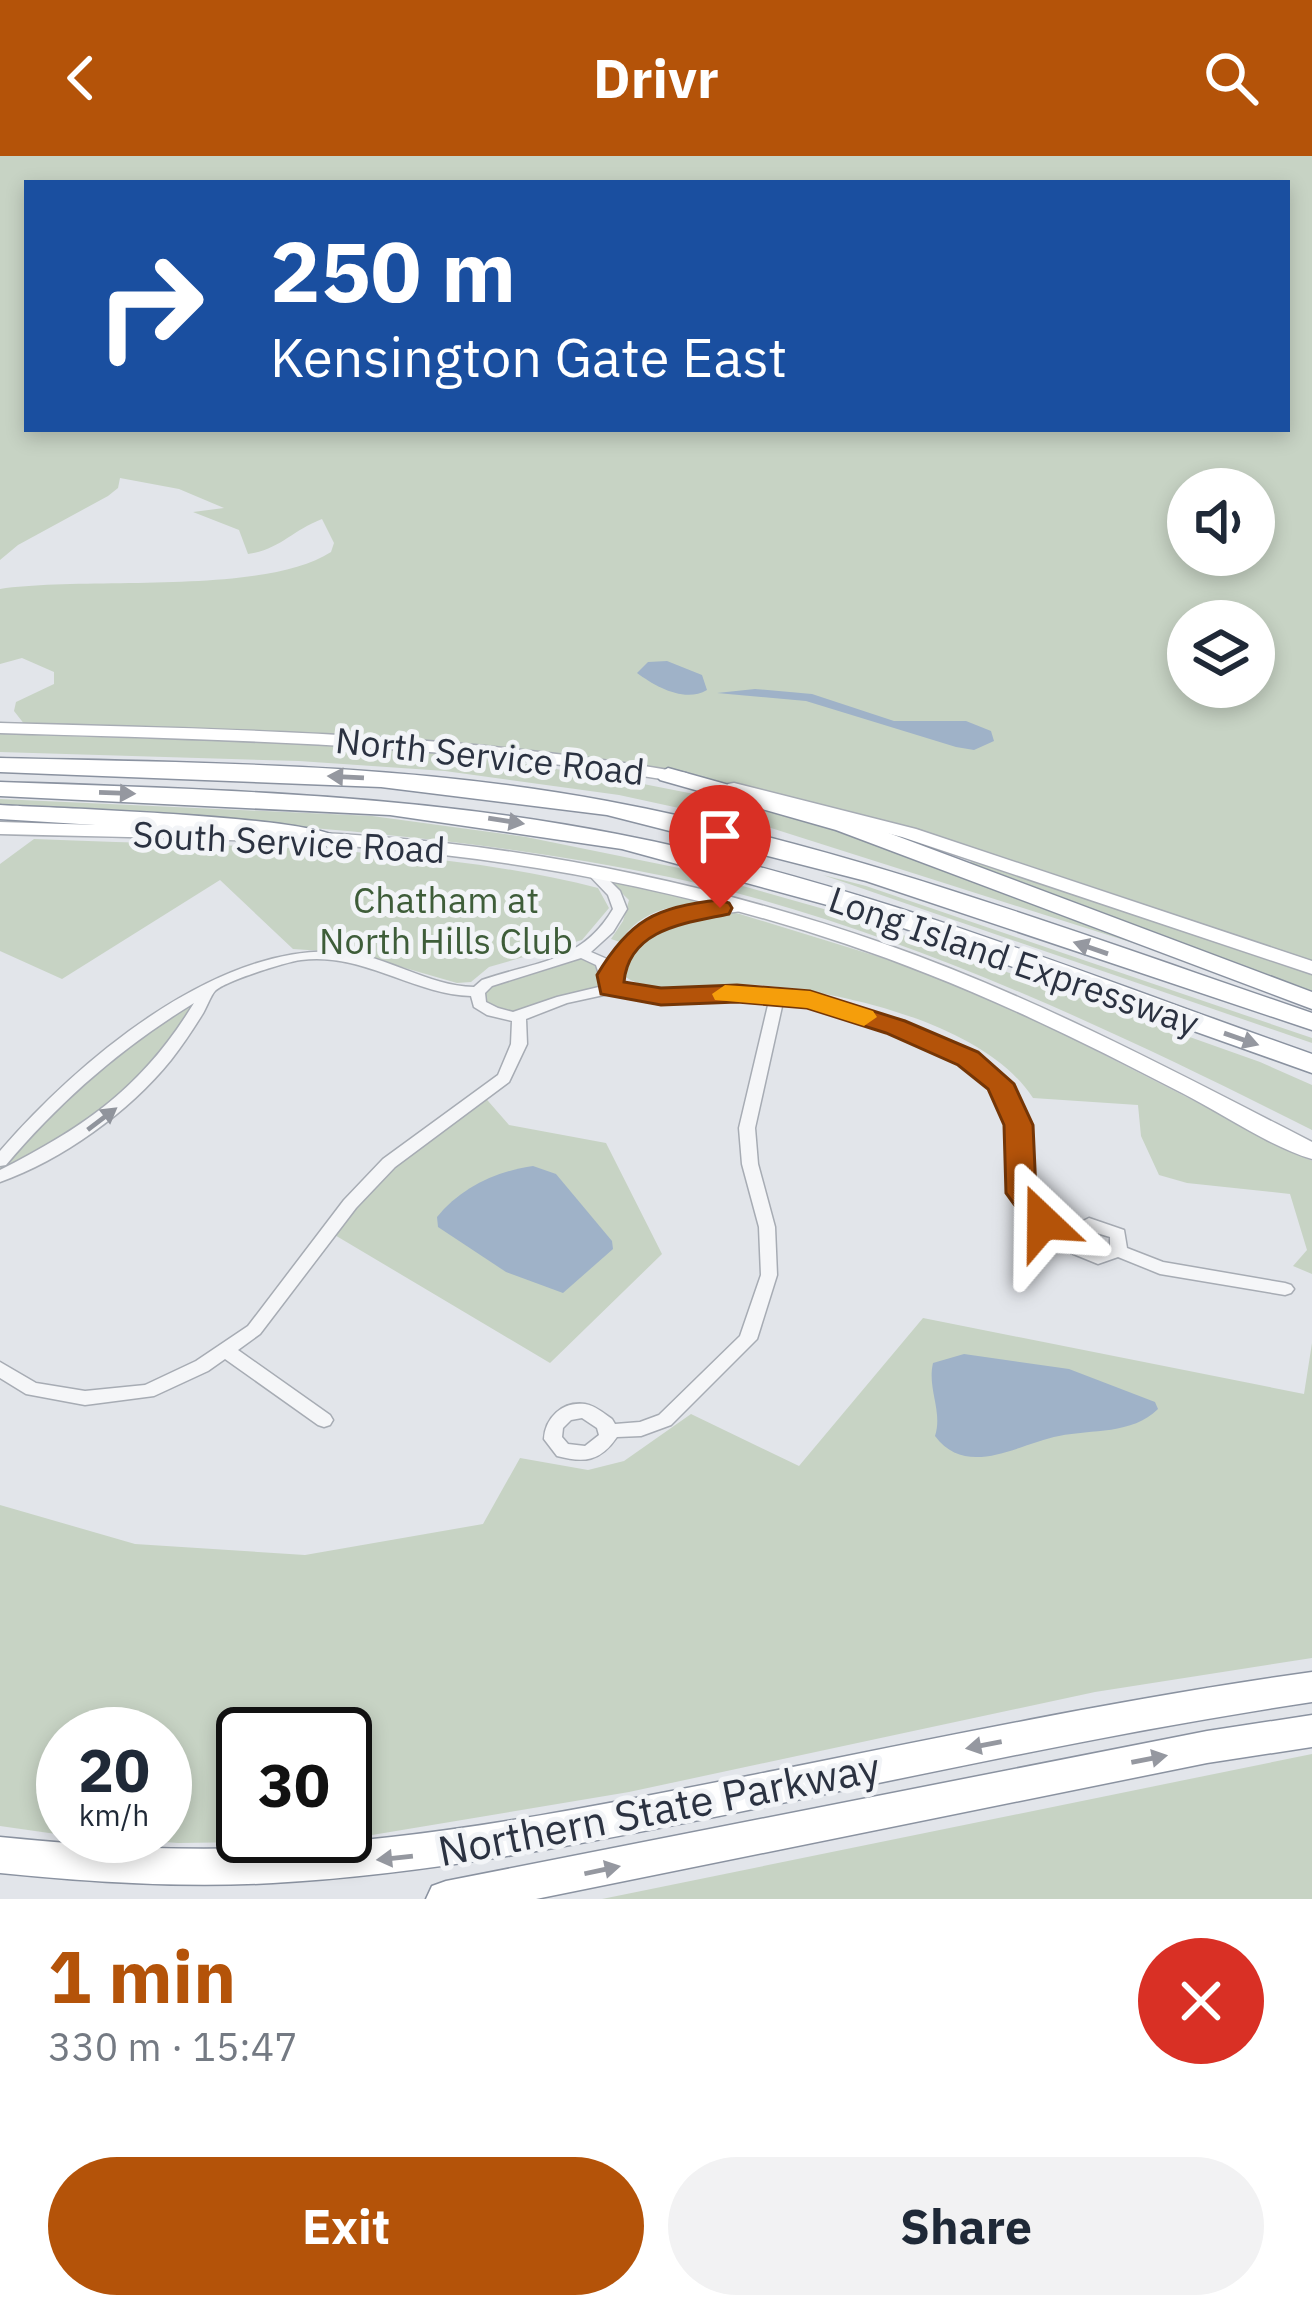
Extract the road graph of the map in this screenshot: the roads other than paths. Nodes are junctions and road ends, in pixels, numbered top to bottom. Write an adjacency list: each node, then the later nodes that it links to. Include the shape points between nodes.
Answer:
1 (0, 728): 3 (main road, North Service Road, via 375,741)
2 (0, 765): 18 (highway, Long Island Expressway, one-way to 2, via 834,863 619,811 400,781)
3 (668, 775): 11 (main road, North Service Road, via 909,833); 16 (highway, via 845,825)
4 (0, 789): 19 (highway, Long Island Expressway, one-way to 19, via 369,805 625,843 826,896)
5 (0, 812): 7 (highway)
6 (0, 828): 7 (main road, South Service Road)
7 (328, 839): 8 (main road, South Service Road)
8 (592, 872): 9 (main road, South Service Road); 10 (street, via 620,909)
9 (750, 908): 12 (street, via 690,910 650,925 629,943); 20 (main road, South Service Road, via 994,993)
10 (584, 954): 12 (street, via 602,962); 14 (street, via 501,977)
11 (1312, 968)
12 (610, 982): 15 (street, via 661,996); 17 (street)
13 (208, 991): 14 (street, via 276,957 315,954); 21 (street, via 104,1058); 22 (street, one-way to 13, via 115,1110 180,1043)
14 (478, 992): 17 (street, via 479,1004 492,1012)
15 (777, 997): 23 (street, via 896,1027 968,1059 1000,1084 1019,1125 1021,1193 1043,1222); 29 (street, via 747,1128 769,1275 748,1339 665,1420)
16 (1312, 1001)
17 (519, 1017): 26 (street, via 519,1044 504,1078 389,1163 254,1330)
18 (1312, 1022)
19 (1312, 1064)
20 (1312, 1151)
21 (0, 1162)
22 (0, 1177)
23 (1072, 1238): 24 (street, via 1090,1257); 24 (street, via 1082,1225 1105,1226 1121,1239)
24 (1119, 1251): 25 (street, via 1160,1268)
25 (1285, 1289)
26 (225, 1350): 27 (street, via 148,1390 85,1398 32,1390); 28 (street)
27 (0, 1369)
28 (324, 1420)
29 (609, 1431)
30 (1312, 1687): 32 (highway, Northern State Parkway, one-way to 32, via 401,1858 180,1869)
31 (1312, 1731): 33 (highway, Northern State Parkway, one-way to 31)
32 (0, 1855)
33 (446, 1899)

